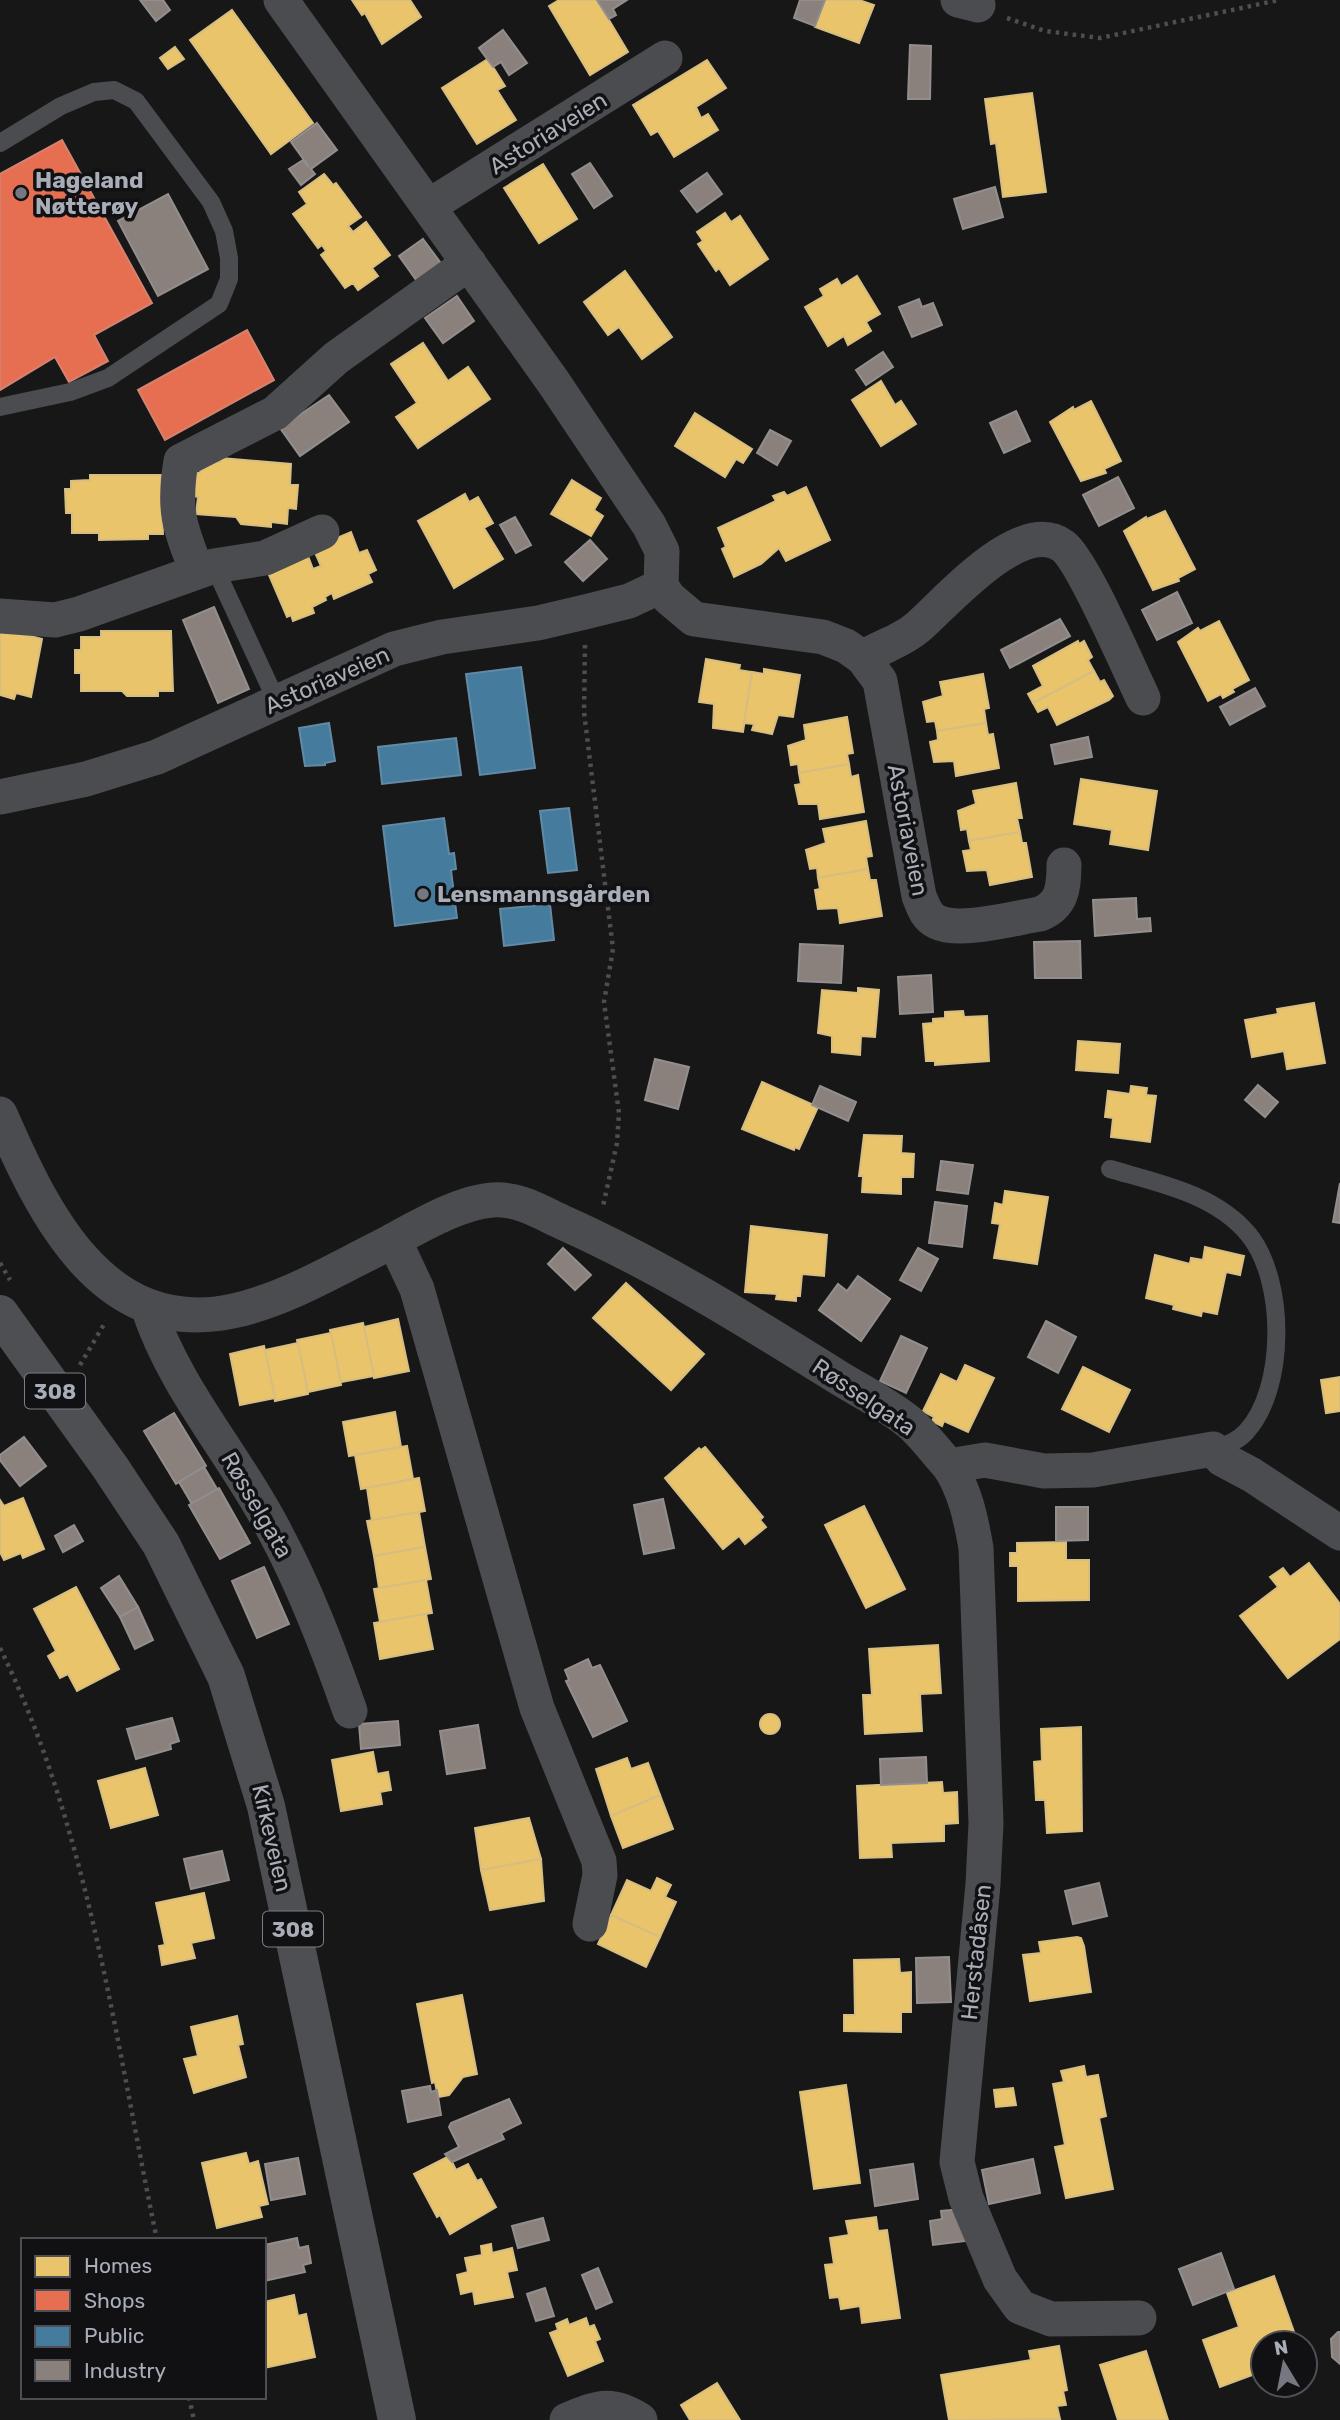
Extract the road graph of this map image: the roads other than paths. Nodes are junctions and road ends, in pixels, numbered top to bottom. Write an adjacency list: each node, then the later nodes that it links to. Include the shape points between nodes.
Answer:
1 (281, 0): 4 (street)
2 (665, 58): 4 (street, Astoriaveien)
3 (0, 143): 6 (lane, via 94,92 114,90 136,101 211,202 224,231 229,258 229,279 219,304 108,378)
4 (429, 206): 5 (street)
5 (470, 263): 8 (street, via 336,358 275,414 181,461 178,523); 9 (street, via 649,525 662,551)
6 (0, 407)
7 (322, 532): 8 (street, via 265,558)
8 (205, 568): 10 (street, via 55,620); 13 (lane)
9 (661, 586): 11 (street, Astoriaveien, via 694,619 823,637); 13 (street, Astoriaveien, via 646,596 585,612 394,649)
10 (0, 616)
11 (863, 659): 12 (street, via 881,646 901,640 997,558 1034,538 1050,538 1071,555); 15 (street, Astoriaveien, via 880,681 925,913 937,922 958,926 1040,914 1060,897)
12 (1143, 698)
13 (277, 702): 14 (street, Astoriaveien, via 157,757 86,779)
14 (0, 797)
15 (1064, 866)
16 (0, 1114): 19 (street, Røsselgata, via 23,1167 66,1240 88,1266)
17 (1110, 1169): 21 (lane, via 1177,1189 1222,1210 1250,1236 1263,1263 1276,1309 1271,1381 1261,1412 1245,1434)
18 (394, 1240): 19 (street, Røsselgata, via 294,1290 236,1310 196,1315); 22 (street, Røsselgata, via 475,1202 517,1202 596,1237 747,1319 910,1423); 25 (street, via 417,1289 537,1708 599,1861)
19 (135, 1300): 24 (street, Røsselgata, via 276,1533 330,1652)
20 (0, 1314): 27 (main road, Kirkeveien / 308, via 161,1544 226,1676 266,1806)
21 (1213, 1449): 22 (street, via 1093,1470 1045,1471 985,1460); 23 (street, via 1222,1460)
22 (948, 1466): 26 (street, Herstadåsen, via 972,1520 976,1548 986,1823 959,2136 960,2174 1000,2279 1020,2307 1051,2319)
23 (1340, 1533)
24 (350, 1711)
25 (590, 1924)
26 (1139, 2318)
27 (397, 2420)
28 (567, 2420): 29 (street, via 601,2406 625,2410)
29 (640, 2420)

